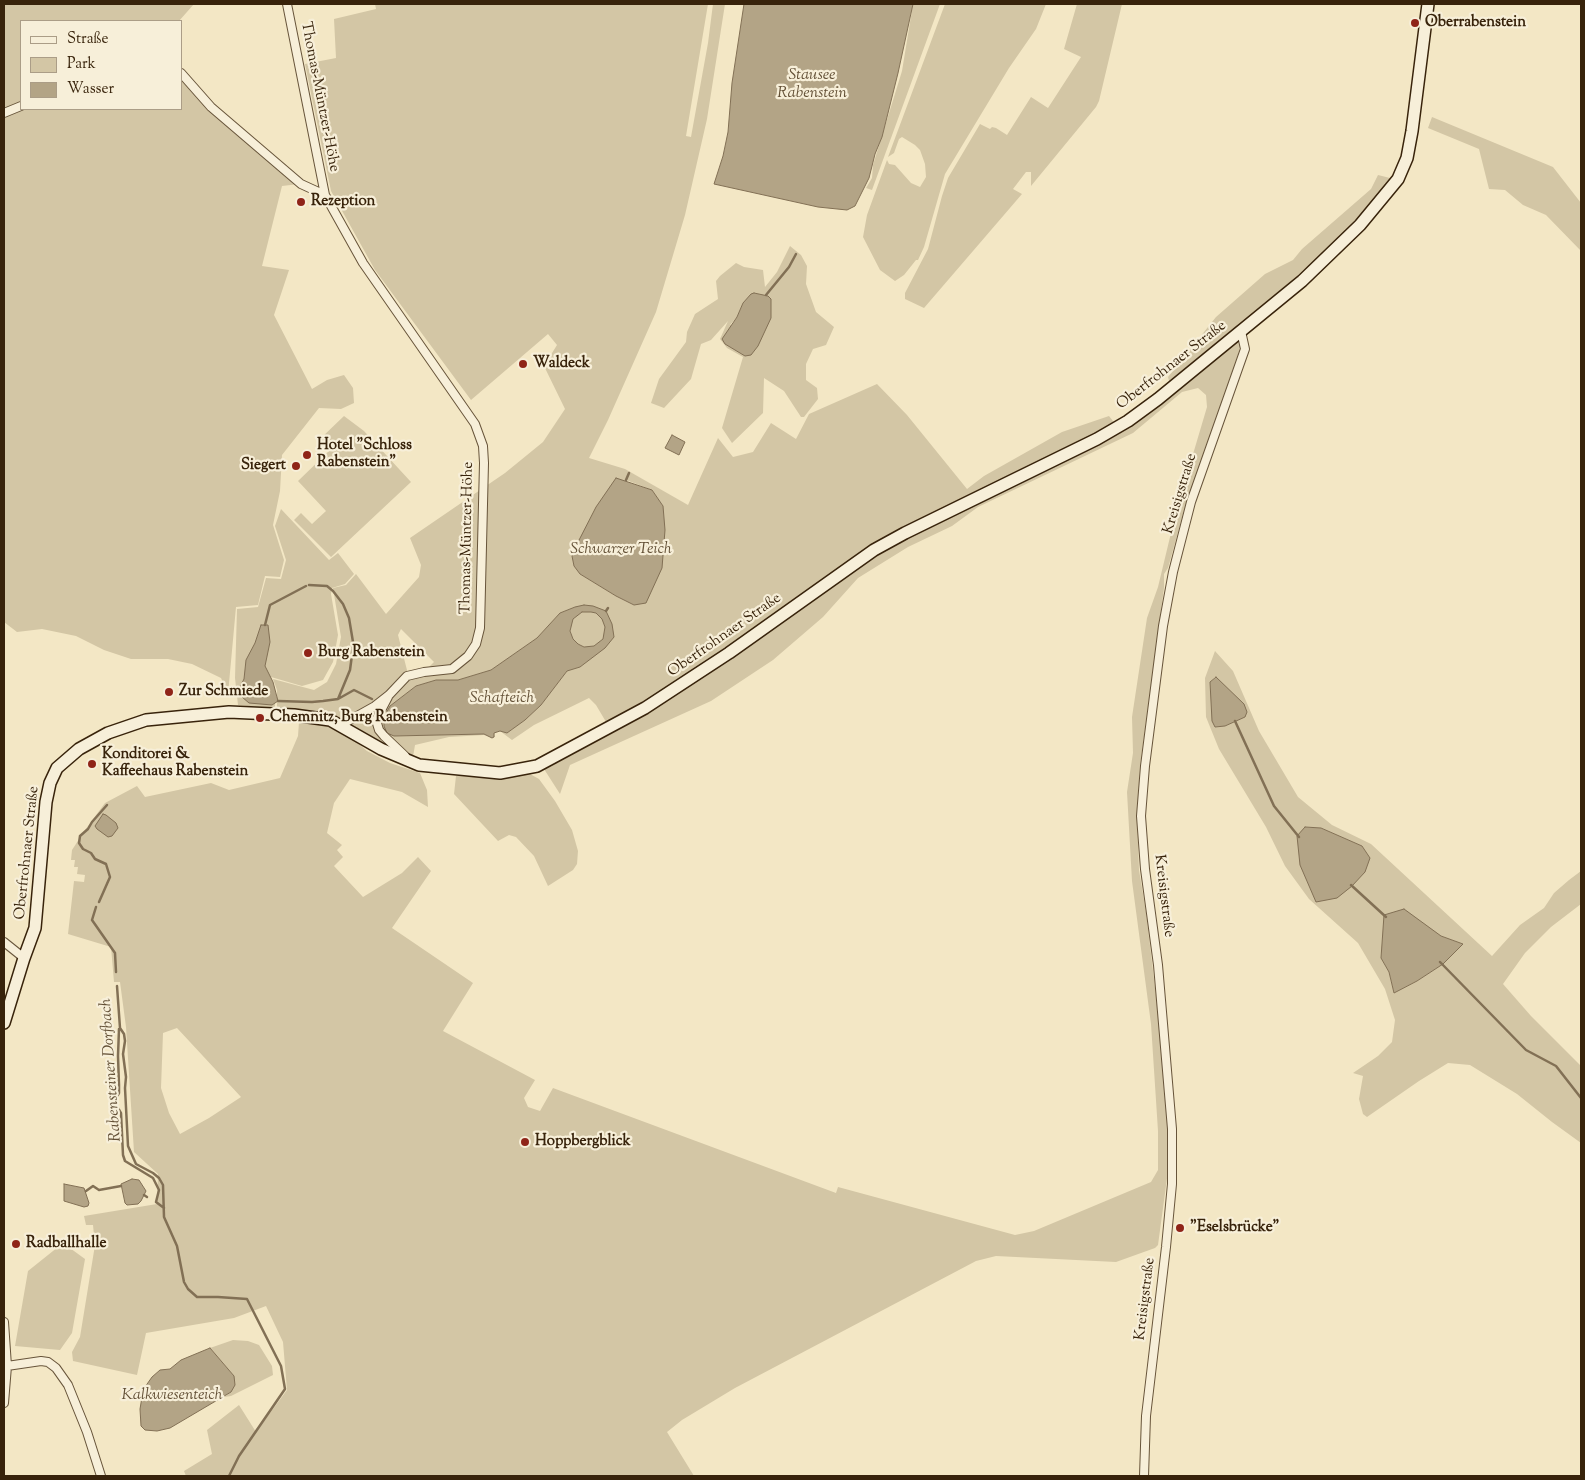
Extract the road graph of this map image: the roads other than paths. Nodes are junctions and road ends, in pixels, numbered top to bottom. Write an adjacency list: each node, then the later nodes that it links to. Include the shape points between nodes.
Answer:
1 (287, 4): 6 (street, Thomas-Müntzer-Höhe)
2 (1428, 4): 7 (main road, Oberfrohnaer Straße, via 1407,158 1398,179 1360,225 1302,281)
3 (182, 74): 6 (street, Thomas-Müntzer-Höhe, via 211,107 302,184)
4 (20, 106): 5 (street)
5 (4, 113)
6 (325, 195): 8 (street, Thomas-Müntzer-Höhe, via 363,263 475,424 483,446 480,628 476,644 468,656 452,669 407,676)
7 (1240, 331): 10 (main road, Oberfrohnaer Straße, via 1128,421 874,550 675,690 591,738 536,766 500,773 419,765); 18 (street, Kreisigstraße, via 1245,349 1190,502 1173,572 1162,626 1145,766 1141,816 1163,1012 1172,1184 1146,1416)
8 (389, 695): 9 (street, Thomas-Müntzer-Höhe); 10 (street, via 376,720 379,730)
9 (341, 725): 10 (main road, Oberfrohnaer Straße, via 380,749); 12 (main road, Oberfrohnaer Straße, via 300,715 229,712 146,720 108,733 79,749 57,768 50,783 35,928)
10 (410, 761)
11 (4, 942): 12 (street)
12 (24, 958): 13 (main road, Oberfrohnaer Straße)
13 (4, 1023)
14 (4, 1322): 15 (street)
15 (8, 1366): 16 (street); 17 (street, via 41,1360 56,1368 68,1385)
16 (4, 1403)
17 (101, 1476)
18 (1144, 1476)

